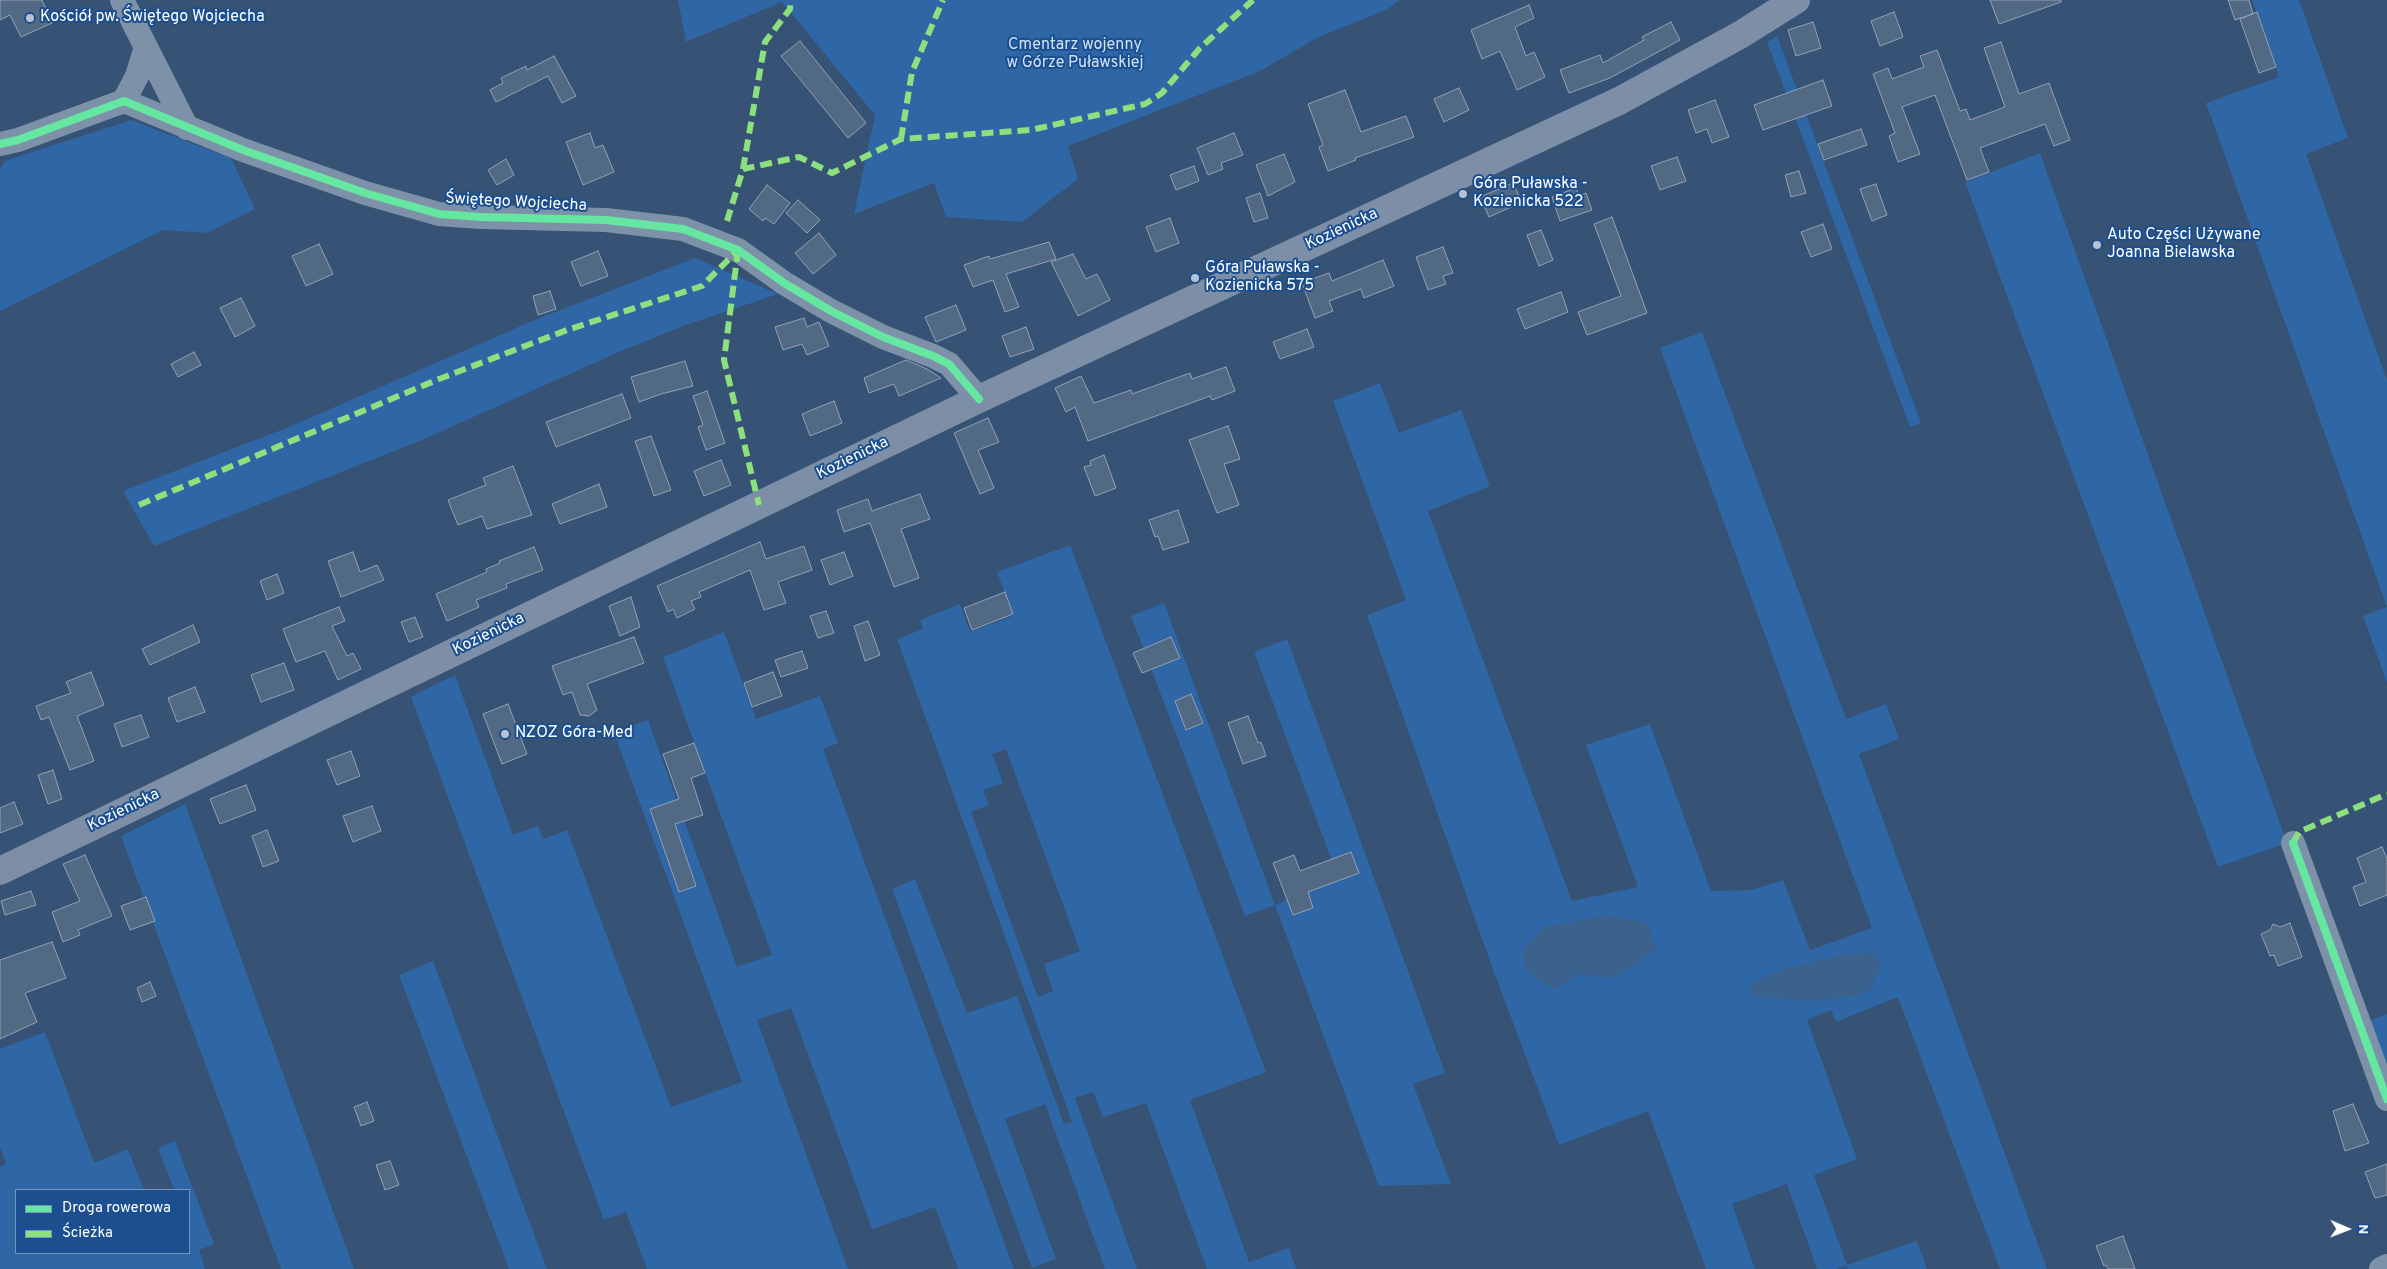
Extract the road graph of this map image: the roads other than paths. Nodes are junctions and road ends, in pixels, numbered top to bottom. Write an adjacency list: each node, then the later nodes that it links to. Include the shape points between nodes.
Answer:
1 (122, 0): 3 (street)
2 (1796, 0): 7 (main road, Kozienicka, via 1709,53 1619,101)
3 (146, 47): 4 (street, via 137,76); 5 (street)
4 (124, 101): 5 (street, Świętego Wojciecha); 6 (street)
5 (187, 128): 7 (street, Świętego Wojciecha, via 365,193 439,214 606,220 683,229 738,250 839,316 949,364)
6 (0, 144)
7 (979, 398): 9 (main road, Kozienicka)
8 (2293, 843): 10 (street)
9 (0, 871)
10 (2387, 1099)
11 (2387, 1266): 12 (street)
12 (2381, 1269)

